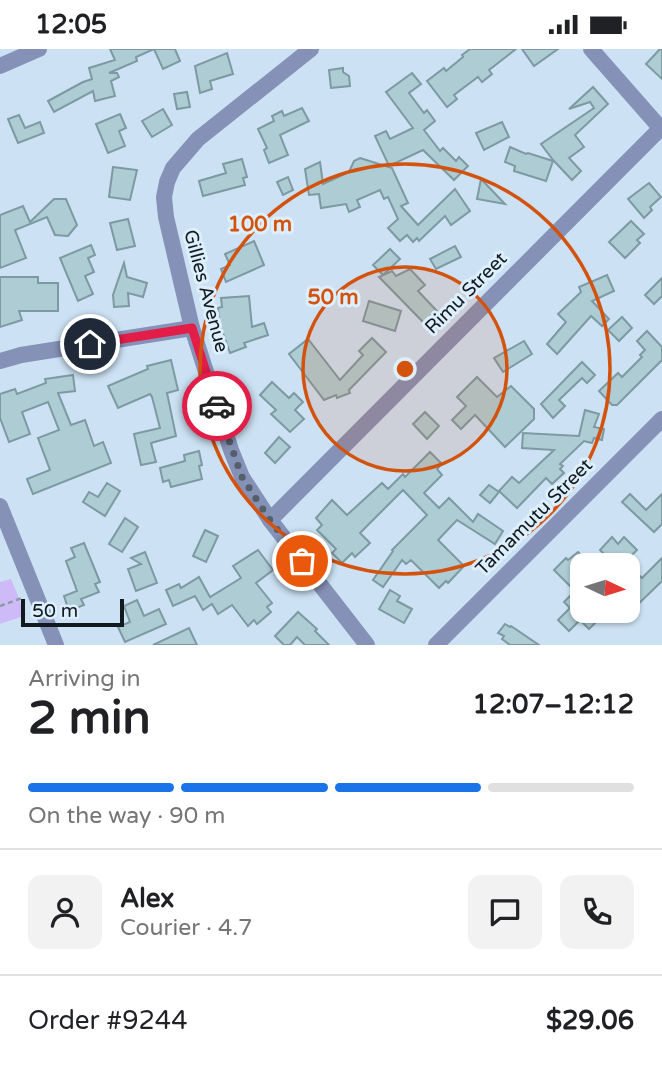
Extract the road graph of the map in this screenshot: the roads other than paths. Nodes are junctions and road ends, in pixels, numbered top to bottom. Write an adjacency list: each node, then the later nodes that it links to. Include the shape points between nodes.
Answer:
1 (39, 49): 4 (street)
2 (311, 49): 6 (street, Gillies Avenue, via 198,139 167,182 164,197 170,243)
3 (591, 49): 5 (street)
4 (0, 66)
5 (661, 128): 10 (street, Rimu Street)
6 (192, 328): 7 (street); 10 (street, Gillies Avenue, via 231,450 242,477)
7 (0, 361)
8 (662, 419): 13 (street, Tamamutu Street)
9 (0, 506): 11 (street)
10 (270, 520): 12 (street, Gillies Avenue)
11 (56, 645)
12 (367, 645)
13 (436, 645)

